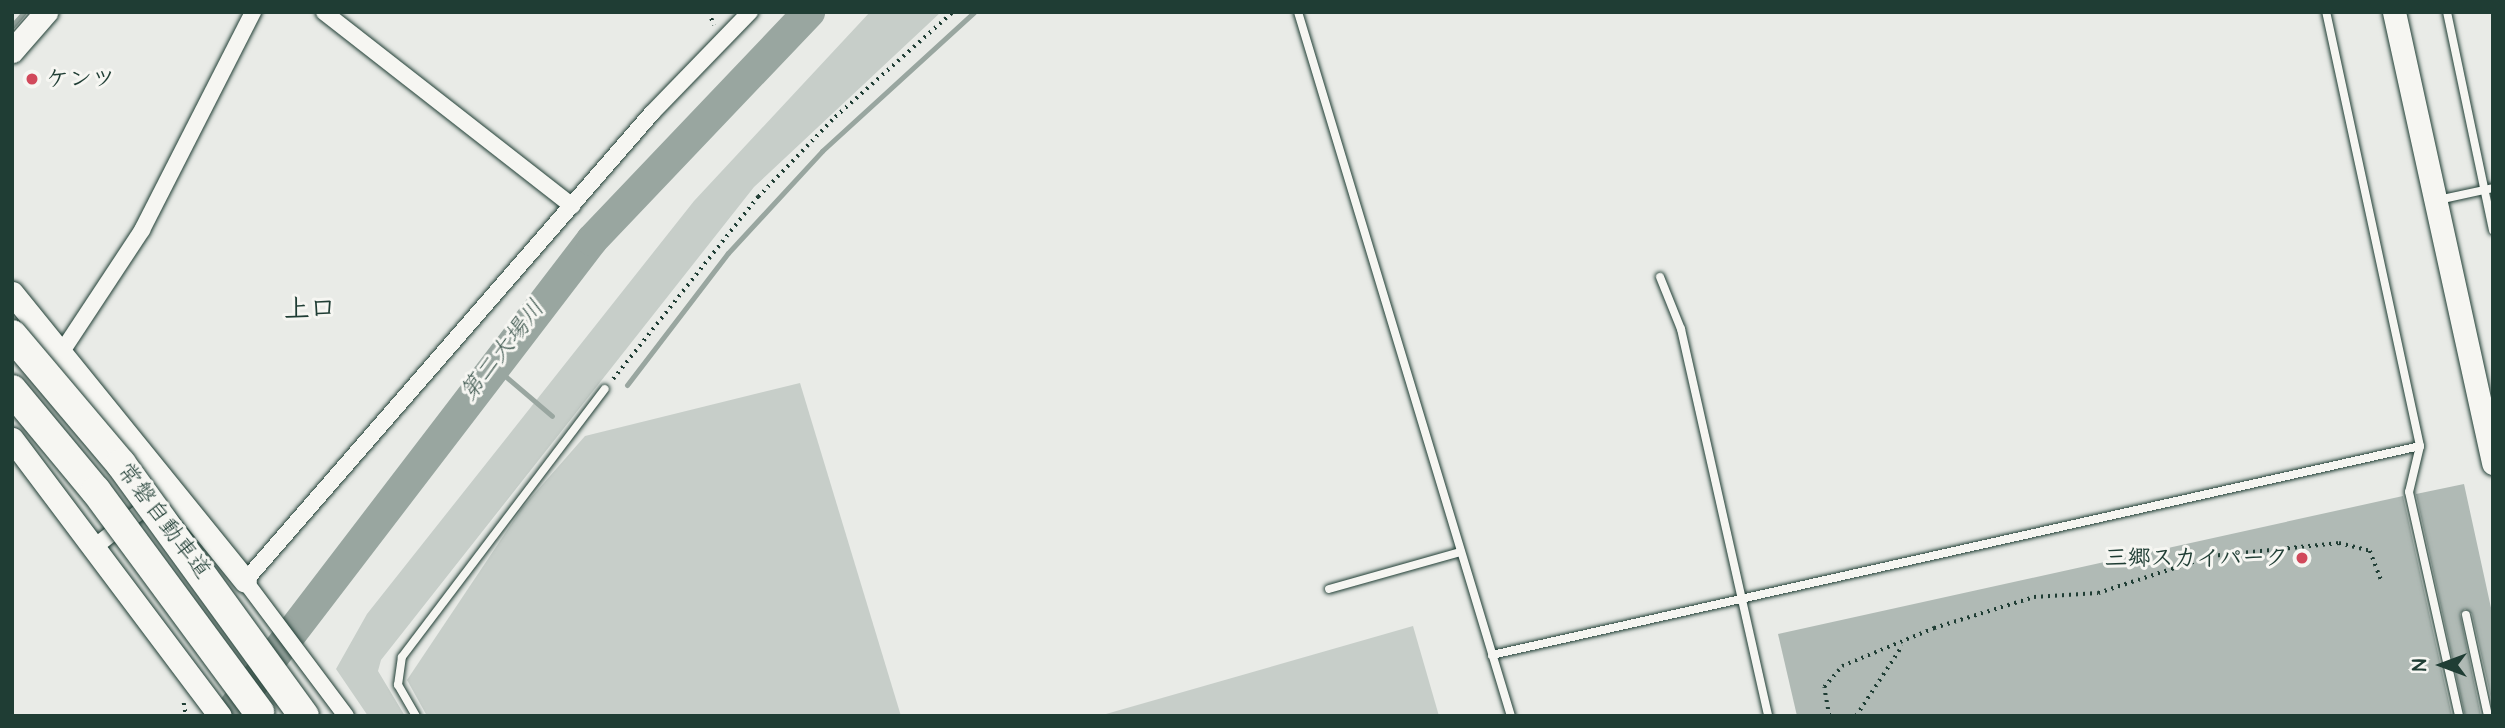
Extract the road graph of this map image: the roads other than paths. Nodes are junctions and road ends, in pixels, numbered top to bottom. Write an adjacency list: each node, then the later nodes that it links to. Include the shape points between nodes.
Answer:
1 (46, 12): 9 (street)
2 (253, 12): 17 (street, via 142,230)
3 (324, 12): 12 (street)
4 (750, 12): 12 (street)
5 (1298, 12): 25 (lane)
6 (2326, 12): 21 (lane)
7 (2394, 12): 11 (street)
8 (2447, 12): 10 (lane)
9 (12, 51)
10 (2488, 189): 11 (lane); 13 (lane)
11 (2436, 201): 22 (street)
12 (572, 206): 26 (street)
13 (2493, 230)
14 (1660, 277): 28 (lane, via 1681,328)
15 (12, 293): 17 (street)
16 (12, 335): 33 (highway, 常磐自動車道, bridge, via 121,464)
17 (63, 350): 23 (street)
18 (605, 389): 35 (lane, via 402,657 398,685)
19 (12, 390): 31 (highway, 常磐自動車道, bridge, via 96,491)
20 (12, 439): 24 (street)
21 (2420, 446): 28 (lane); 38 (lane, via 2410,492)
22 (2493, 463)
23 (173, 486): 24 (street); 26 (street)
24 (97, 545): 32 (street)
25 (1461, 552): 27 (lane); 30 (lane)
26 (245, 581): 34 (street, via 274,612)
27 (1329, 589)
28 (1741, 599): 30 (lane); 37 (lane)
29 (2466, 615): 39 (lane)
30 (1492, 655): 36 (lane)
31 (259, 712)
32 (220, 716)
33 (304, 716)
34 (346, 716)
35 (416, 716)
36 (1510, 716)
37 (1768, 716)
38 (2459, 716)
39 (2488, 716)

